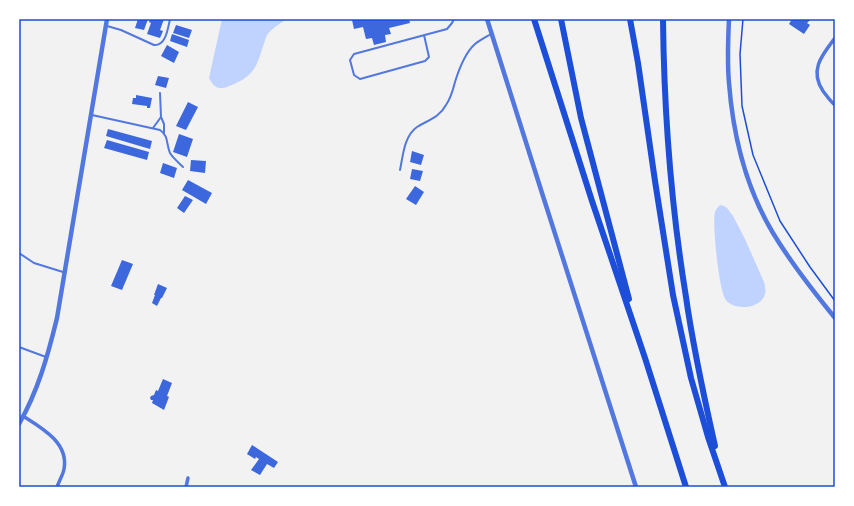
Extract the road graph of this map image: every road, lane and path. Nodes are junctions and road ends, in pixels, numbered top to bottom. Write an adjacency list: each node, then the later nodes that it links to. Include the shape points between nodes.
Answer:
1 (106, 19): 11 (street)
2 (170, 19): 11 (lane, via 166,36 158,45)
3 (454, 19): 13 (lane, via 446,28)
4 (488, 19): 12 (street)
5 (534, 19): 29 (highway)
6 (562, 19): 29 (highway, via 581,118)
7 (630, 19): 32 (highway, via 674,295 691,378)
8 (663, 19): 32 (highway, via 668,143 681,265 702,392)
9 (729, 19): 26 (street, via 728,62 731,103 739,148 750,184 781,247)
10 (744, 19): 25 (path, via 740,54 742,106 753,155 780,221)
11 (105, 26): 17 (street)
12 (492, 33): 22 (lane, via 468,52 443,110 417,127 409,137); 36 (street)
13 (424, 35): 13 (lane, via 354,54 350,60 354,75 360,79 425,61 429,57)
14 (835, 38): 16 (street, via 816,70 818,84)
15 (160, 93): 18 (lane)
16 (835, 105)
17 (91, 115): 19 (lane); 24 (street)
18 (161, 117): 19 (lane); 20 (lane)
19 (153, 128): 20 (lane)
20 (164, 133): 21 (lane, via 170,153)
21 (183, 167)
22 (400, 170)
23 (19, 253): 24 (lane, via 34,263)
24 (64, 273): 28 (street, via 57,318)
25 (835, 301)
26 (835, 318)
27 (19, 347): 28 (lane)
28 (47, 357): 30 (street)
29 (645, 358): 37 (highway)
30 (24, 416): 31 (street); 34 (street, via 58,443 64,470)
31 (19, 424)
32 (722, 477): 38 (highway)
33 (188, 478): 35 (street)
34 (57, 487)
35 (186, 487)
36 (636, 487)
37 (686, 487)
38 (725, 487)

